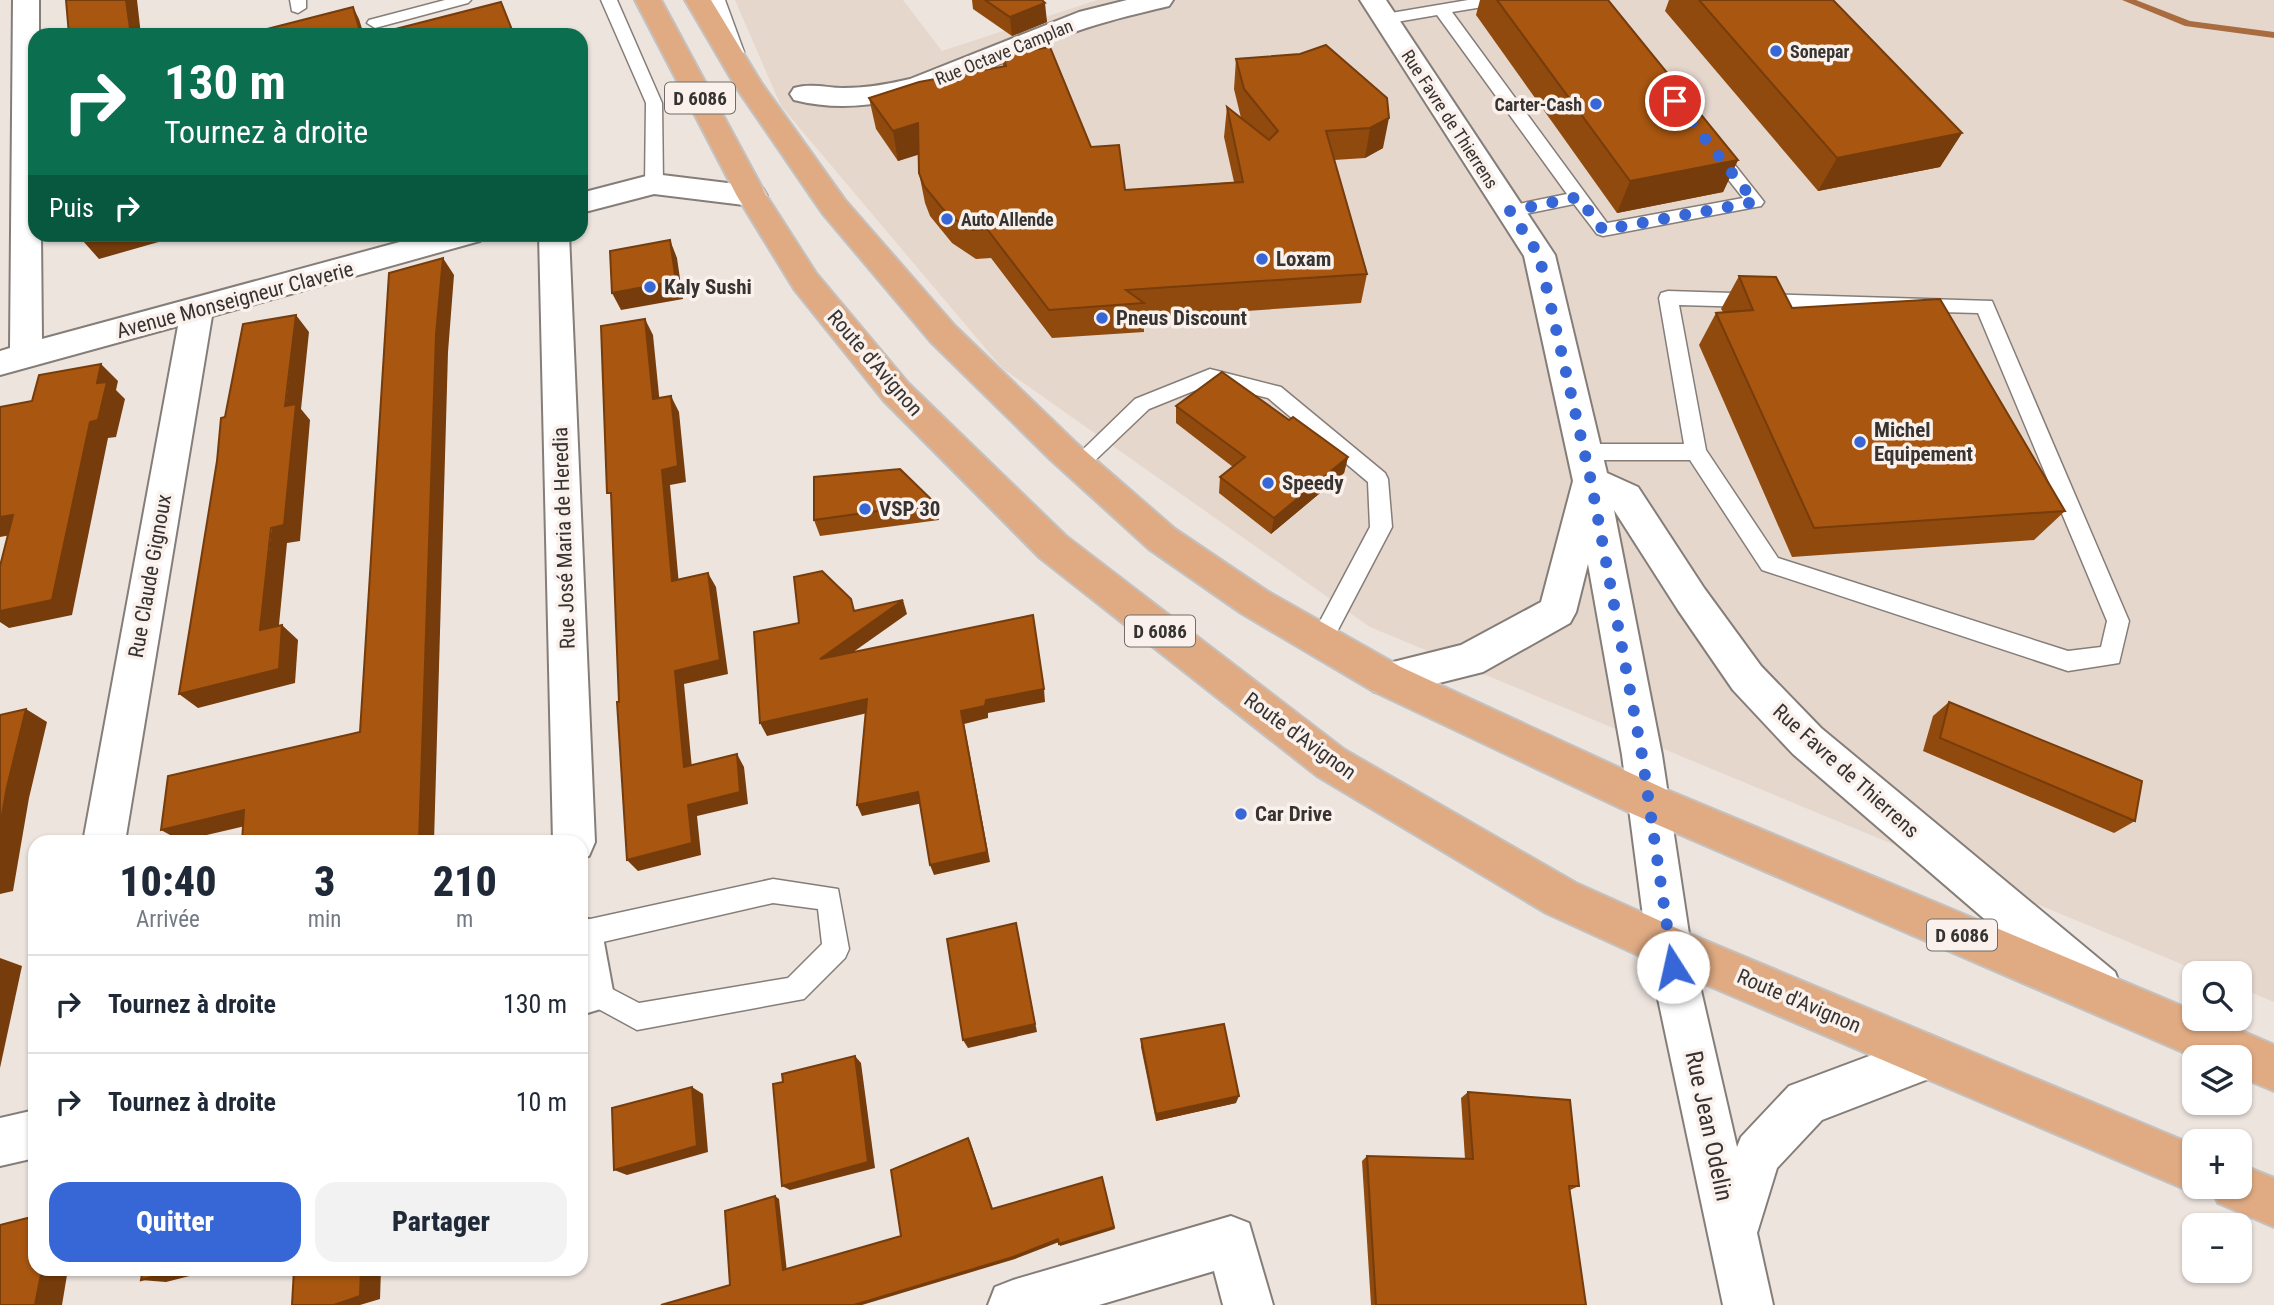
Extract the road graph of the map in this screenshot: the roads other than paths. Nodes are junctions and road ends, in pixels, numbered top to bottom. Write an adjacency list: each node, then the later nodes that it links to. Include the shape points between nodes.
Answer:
1 (26, 0): 23 (street)
2 (463, 0): 11 (lane)
3 (609, 0): 15 (lane, via 654,103)
4 (648, 0): 16 (main road, Route d'Avignon / D 6086)
5 (698, 0): 12 (main road, D 6086)
6 (716, 0): 12 (lane)
7 (1160, 0): 13 (street, Rue Octave Camplan, via 1088,18 958,74 881,96)
8 (1495, 0): 10 (lane)
9 (1379, 9): 10 (lane); 19 (street, Rue Favre de Thierrens)
10 (1442, 10): 17 (lane)
11 (375, 23)
12 (750, 88): 25 (main road, D 6086, via 834,207 943,334)
13 (804, 94)
14 (1704, 138): 17 (lane, via 1755,202 1603,230)
15 (654, 184): 16 (street); 18 (street)
16 (752, 196): 33 (main road, Route d'Avignon / D 6086, via 805,281 896,392 1053,547 1331,763 1561,898)
17 (1578, 197): 19 (lane)
18 (588, 201)
19 (1510, 211): 26 (street, Rue Favre de Thierrens, via 1539,255)
20 (441, 242): 22 (street, Avenue Monseigneur Claverie)
21 (554, 242): 31 (street, Rue José Maria de Heredia)
22 (197, 311): 23 (street, Avenue Monseigneur Claverie); 30 (street, Rue Claude Gignoux)
23 (13, 360)
24 (1696, 452): 24 (lane, via 1668,298 1986,306 2118,621 2111,656 2068,661 1770,564); 26 (lane)
25 (1078, 464): 27 (main road, D 6086, via 1162,539 1254,602); 27 (lane, via 1142,404 1210,376 1273,392 1378,479 1381,527)
26 (1587, 467): 28 (street, Rue Favre de Thierrens, via 1557,612 1469,660); 29 (street, Rue Favre de Thierrens); 35 (street, Rue Favre de Thierrens, via 1625,498 1747,678 1807,741)
27 (1321, 640): 28 (main road, D 6086)
28 (1387, 678): 29 (main road, D 6086)
29 (1650, 802): 33 (street, Rue Favre de Thierrens); 35 (main road, D 6086)
30 (105, 835)
31 (574, 835)
32 (588, 934): 34 (lane, via 773,891 829,898 836,949 796,990 638,1017)
33 (1669, 947): 36 (main road, Route d'Avignon / D 6086); 43 (street, Rue Jean Odelin)
34 (588, 993)
35 (2111, 998): 37 (main road, D 6086)
36 (1928, 1057): 40 (main road, Route d'Avignon / D 6086); 43 (street, via 1806,1103 1758,1154)
37 (2274, 1068)
38 (28, 1136): 39 (street)
39 (0, 1142)
40 (2182, 1164)
41 (2252, 1193): 42 (main road)
42 (2274, 1203)
43 (1732, 1233): 46 (street, Rue Jean Odelin)
44 (1013, 1305): 45 (street, via 1231,1241)
45 (1248, 1305)
46 (1748, 1305)

